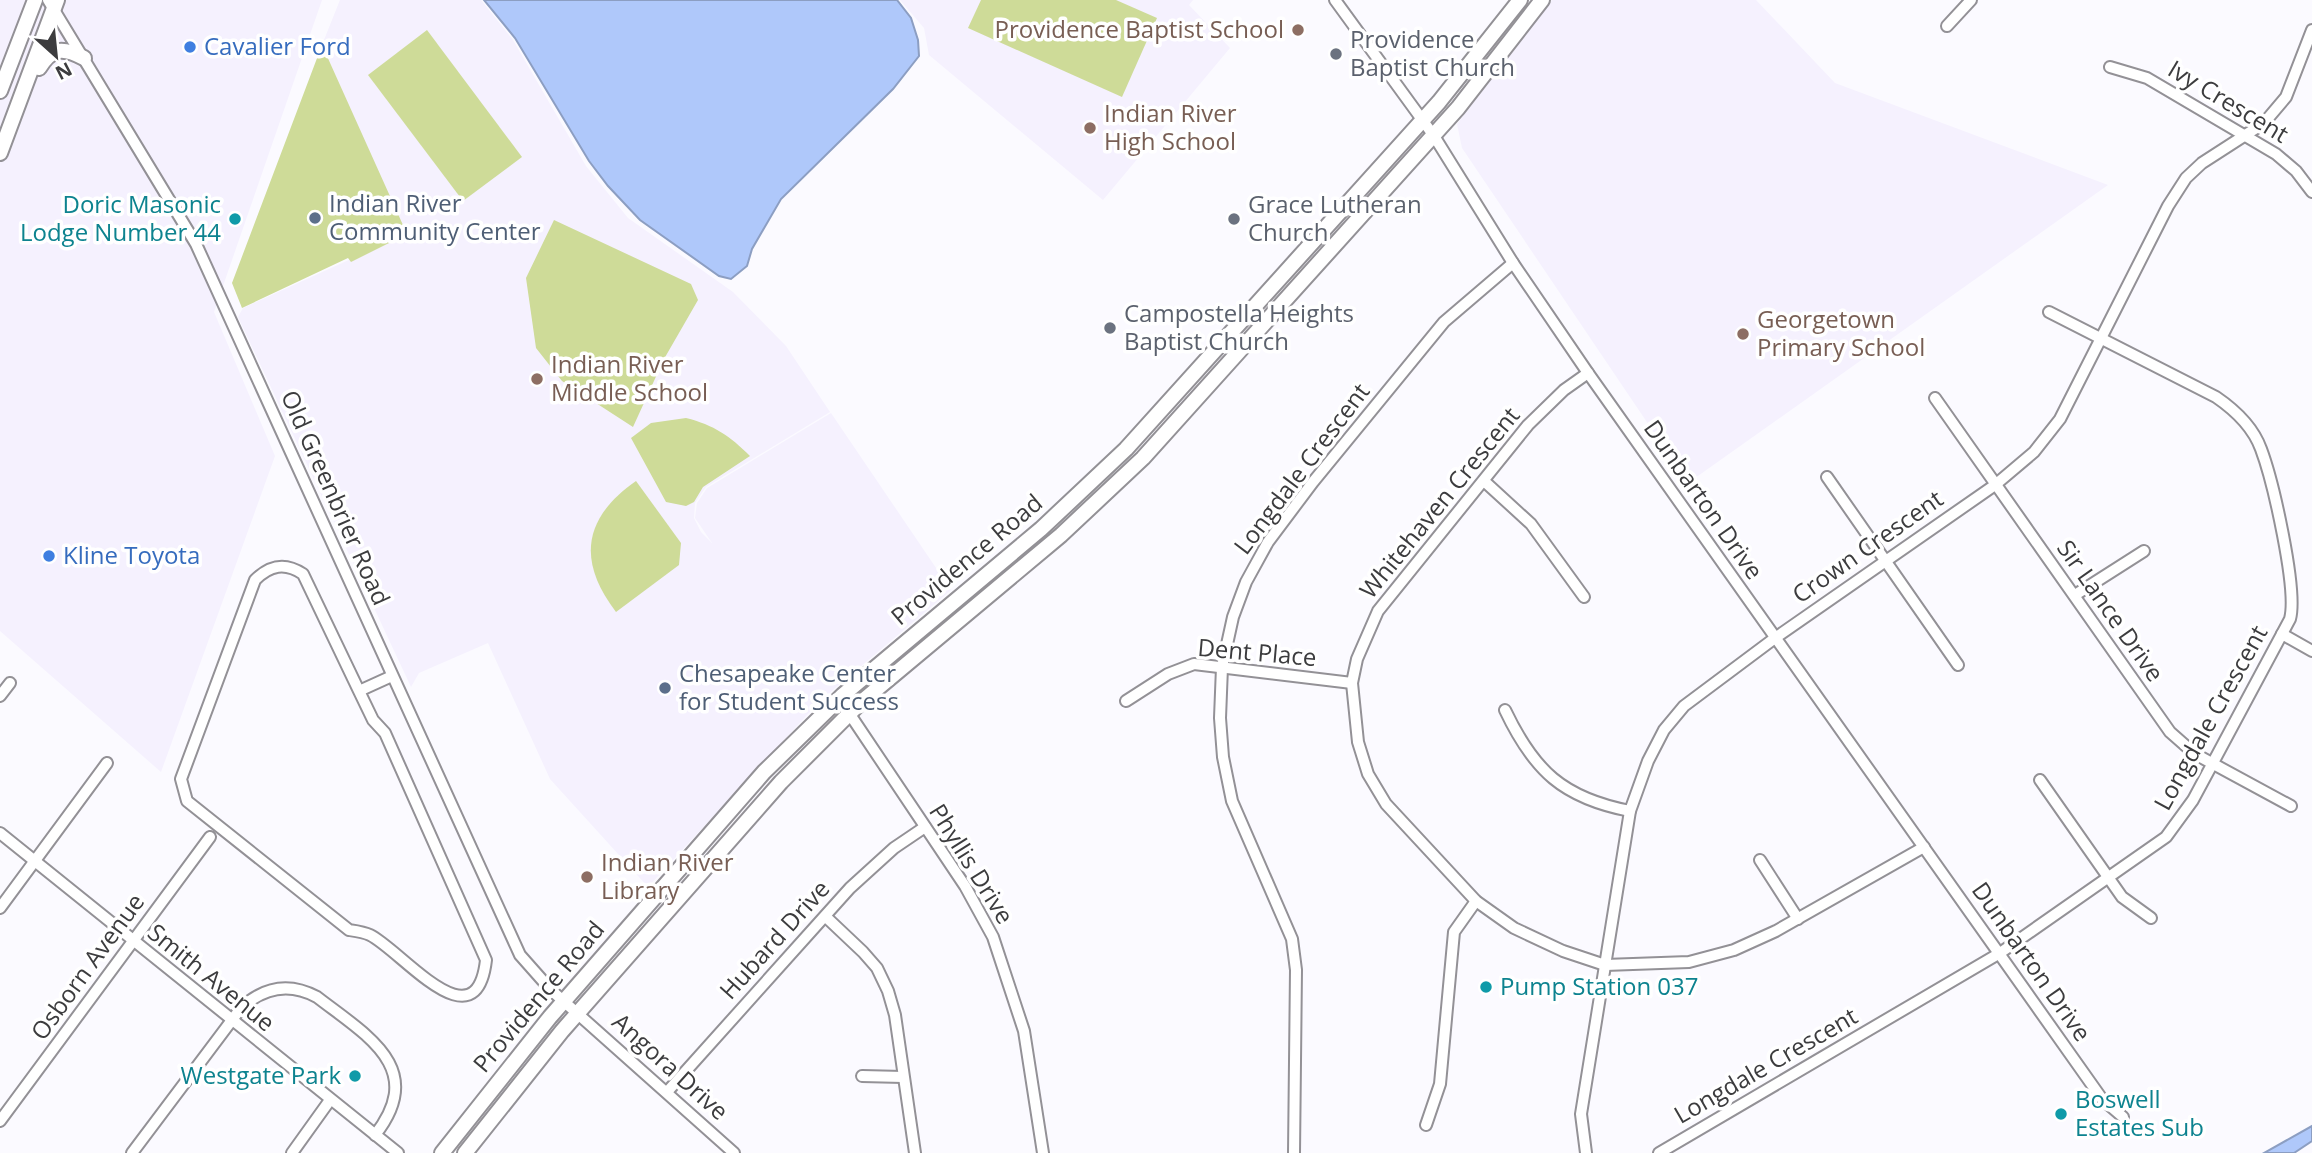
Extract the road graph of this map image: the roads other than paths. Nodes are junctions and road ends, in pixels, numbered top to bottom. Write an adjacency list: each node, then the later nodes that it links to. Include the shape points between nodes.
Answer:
1 (35, 0): 12 (main road)
2 (1335, 0): 13 (street, Dunbarton Drive)
3 (1520, 0): 13 (main road, Providence Road)
4 (1542, 0): 14 (main road, Providence Road)
5 (1971, 0): 7 (street)
6 (53, 3): 9 (street, Old Greenbrier Road); 11 (main road)
7 (1947, 26)
8 (2312, 30): 15 (street, Crown Crescent, via 2286,97 2264,123)
9 (84, 58): 11 (main road, via 55,50); 35 (street, Old Greenbrier Road, via 196,244)
10 (2110, 68): 15 (street, Ivy Crescent, via 2147,78)
11 (28, 79): 16 (main road)
12 (0, 91)
13 (1422, 120): 14 (street, Dunbarton Drive); 39 (main road, Providence Road, via 1113,463)
14 (1434, 136): 18 (street, Dunbarton Drive); 43 (main road, Providence Road, via 1116,485)
15 (2243, 137): 17 (street, Ivy Crescent, via 2276,154); 20 (street, Crown Crescent, via 2186,178)
16 (0, 153)
17 (2312, 192)
18 (1513, 264): 21 (street, Dunbarton Drive); 34 (street, Longdale Crescent, via 1472,296 1419,351 1268,542 1233,617)
19 (2049, 312): 20 (street, Longdale Crescent)
20 (2101, 337): 25 (street, Crown Crescent, via 2050,435); 30 (street, Longdale Crescent, via 2216,397 2248,426 2261,449 2293,585 2294,606)
21 (1588, 373): 24 (street, Whitehaven Crescent, via 1535,418); 31 (street, Dunbarton Drive)
22 (1935, 398): 25 (street, Sir Lance Drive)
23 (1827, 477): 27 (street)
24 (1484, 481): 29 (street, via 1531,524); 37 (street, Whitehaven Crescent, via 1378,611)
25 (1995, 485): 27 (street, Crown Crescent); 28 (street, Sir Lance Drive)
26 (2144, 551): 28 (street)
27 (1884, 561): 31 (street, Crown Crescent); 33 (street)
28 (2075, 595): 45 (street, Sir Lance Drive, via 2161,721 2182,744)
29 (1584, 597)
30 (2282, 634): 32 (street); 45 (street, Longdale Crescent)
31 (1775, 638): 48 (street, Crown Crescent, via 1707,686 1664,730); 52 (street, Dunbarton Drive)
32 (2312, 651)
33 (1958, 665)
34 (1222, 667): 37 (street, Dent Place); 41 (street, Dent Place, via 1194,664 1168,674); 83 (street, Longdale Crescent, via 1220,718 1232,801 1292,939 1296,970)
35 (392, 676): 38 (street); 64 (street, Old Greenbrier Road, via 504,923 533,971)
36 (10, 683): 40 (street)
37 (1352, 683): 56 (street, Whitehaven Crescent, via 1358,742 1368,774 1406,828)
38 (359, 691): 38 (street, via 385,733 486,960 484,976 475,989 461,996 442,991 371,935 349,930 184,794 181,779 255,580 265,570 292,566 303,574)
39 (843, 695): 43 (street, Phyllis Drive); 64 (main road, Providence Road, via 764,772)
40 (0, 696)
41 (1126, 701)
42 (1505, 710): 48 (street, via 1534,762 1555,781 1599,805)
43 (849, 713): 49 (street, Phyllis Drive); 65 (main road, Providence Road, via 764,800)
44 (107, 763): 53 (street)
45 (2214, 763): 47 (street, Sir Lance Drive); 55 (street, Longdale Crescent, via 2176,827)
46 (2040, 780): 55 (street)
47 (2291, 806)
48 (1630, 811): 63 (street, Crown Crescent)
49 (925, 827): 58 (street, Hubard Drive, via 869,869); 82 (street, Phyllis Drive, via 965,886 1006,972 1024,1031)
50 (0, 833): 53 (street, Smith Avenue)
51 (210, 837): 61 (street, Osborn Avenue)
52 (1924, 847): 60 (street, Whitehaven Crescent); 62 (street, Dunbarton Drive)
53 (36, 859): 57 (street); 61 (street, Smith Avenue)
54 (1760, 860): 60 (street)
55 (2109, 878): 59 (street, via 2132,907); 62 (street, Longdale Crescent)
56 (1476, 901): 63 (street, Whitehaven Crescent, via 1514,929); 73 (street, via 1454,932 1440,1084)
57 (0, 908)
58 (826, 917): 68 (street, via 863,951 883,980 895,1015); 69 (street, Hubard Drive)
59 (2151, 918)
60 (1798, 919): 63 (street, Whitehaven Crescent, via 1712,957)
61 (132, 941): 66 (street, Smith Avenue); 72 (street, Osborn Avenue)
62 (2000, 953): 71 (street, Dunbarton Drive, via 2102,1099); 85 (street, Longdale Crescent)
63 (1605, 965): 84 (street, Crown Crescent, via 1581,1114)
64 (564, 1001): 65 (street, Old Greenbrier Road); 78 (main road, Providence Road)
65 (578, 1013): 69 (street, Angora Drive); 79 (main road, Providence Road)
66 (231, 1022): 70 (street, Smith Avenue); 74 (street, via 251,999 277,988 305,990 317,997 376,1044 391,1062 390,1112); 75 (street)
67 (862, 1076): 68 (street)
68 (903, 1077): 81 (street)
69 (667, 1092): 80 (street, Angora Drive)
70 (330, 1100): 74 (street, Smith Avenue); 76 (street)
71 (2123, 1117)
72 (0, 1121)
73 (1426, 1125)
74 (374, 1135): 77 (street, Smith Avenue)
75 (132, 1153)
76 (292, 1153)
77 (398, 1153)
78 (442, 1153)
79 (465, 1153)
80 (734, 1153)
81 (915, 1153)
82 (1043, 1153)
83 (1294, 1153)
84 (1586, 1153)
85 (1660, 1153)

